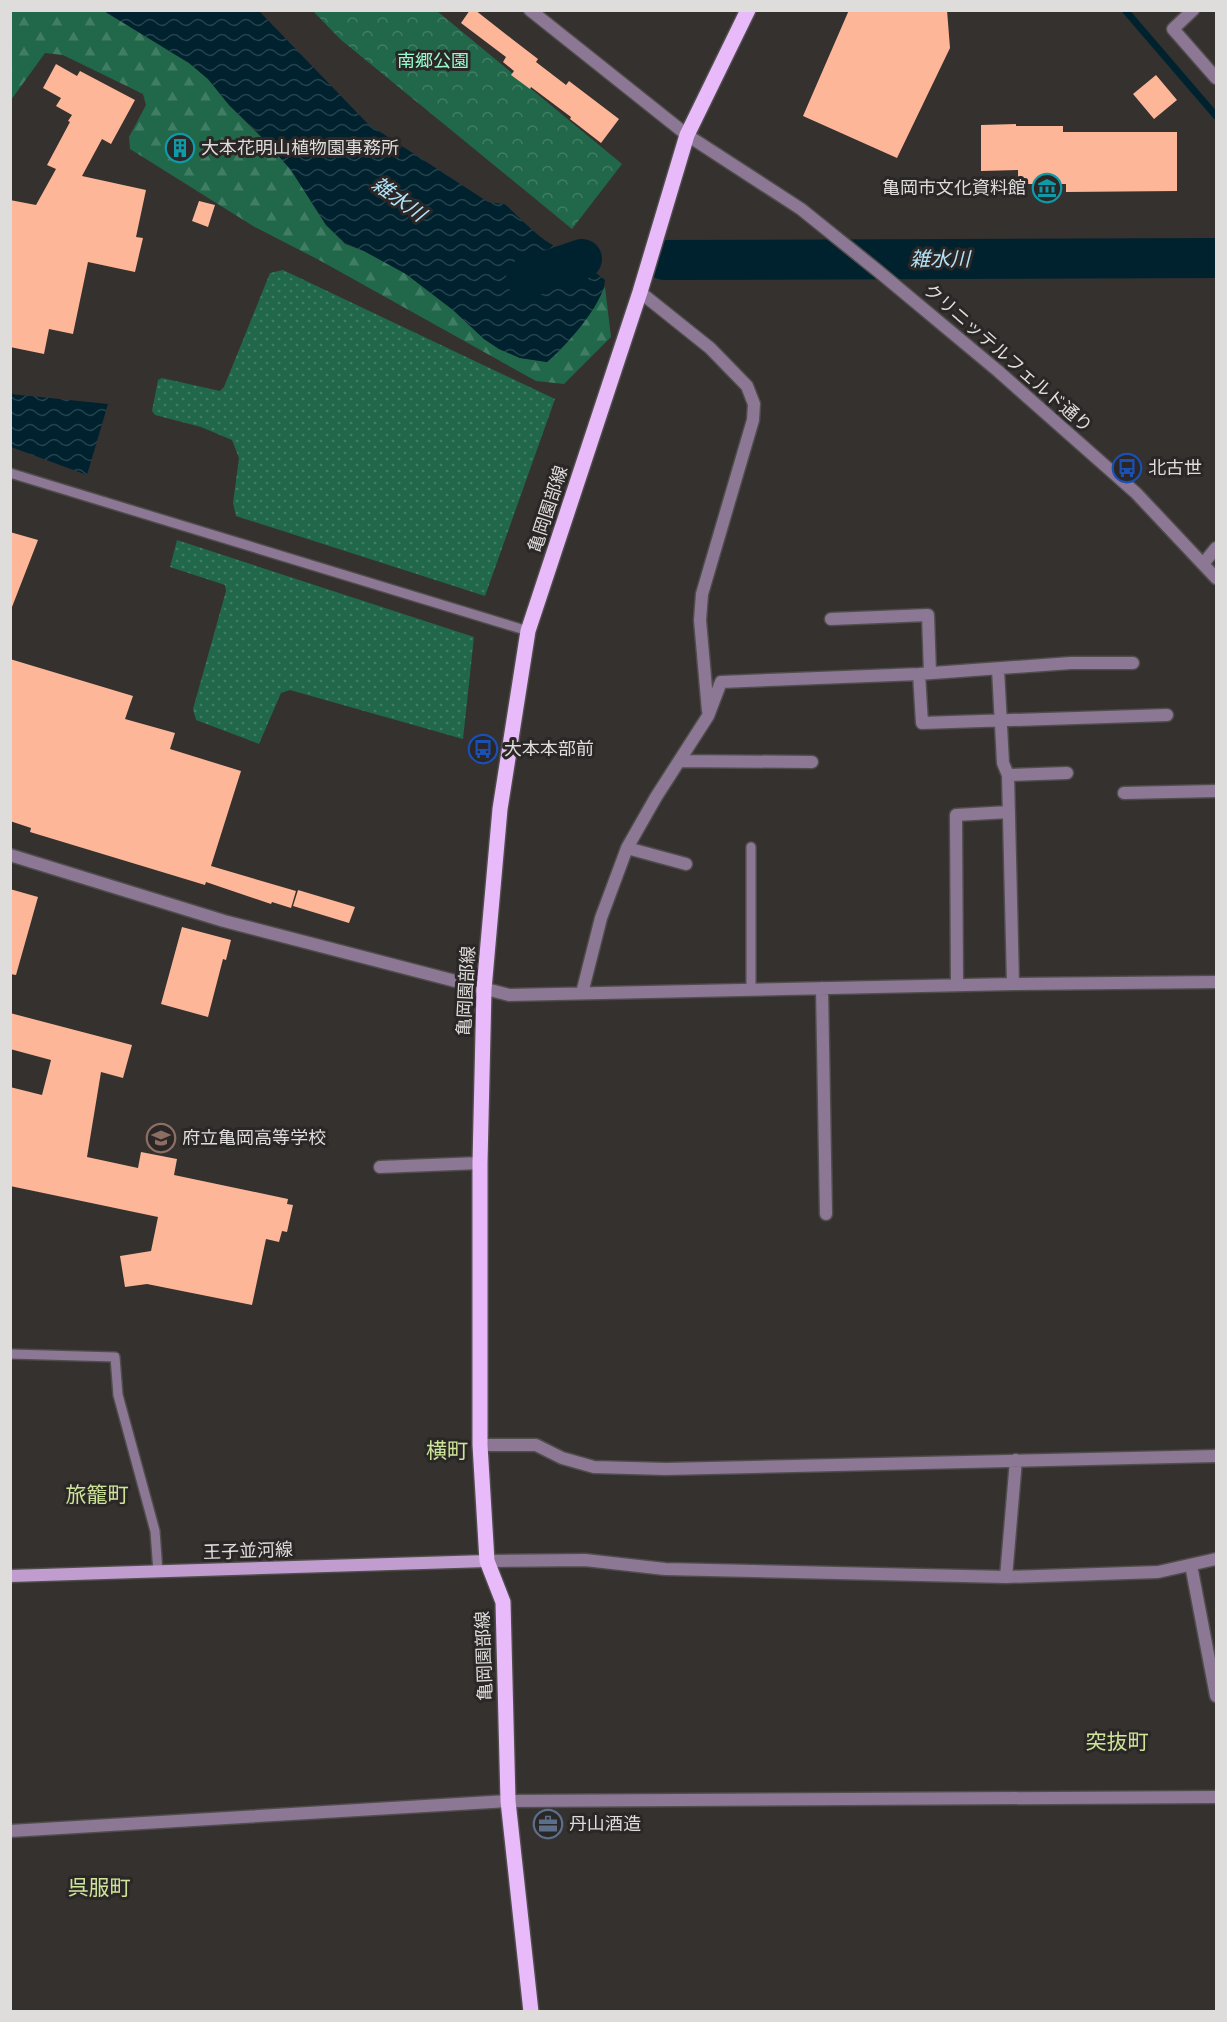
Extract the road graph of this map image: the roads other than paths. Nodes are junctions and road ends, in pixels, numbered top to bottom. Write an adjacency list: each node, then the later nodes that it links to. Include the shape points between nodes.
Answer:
1 (530, 10): 5 (street, クリニッテルフェルド通り)
2 (748, 10): 5 (main road, 亀岡園部線)
3 (1193, 10): 4 (street, via 1173,29)
4 (1216, 78)
5 (687, 135): 6 (main road, 亀岡園部線); 9 (street, クリニッテルフェルド通り, via 801,209 998,370 1136,493)
6 (640, 292): 12 (main road, 亀岡園部線); 17 (street, via 710,348 747,386 754,404 753,420 702,594 700,620)
7 (10, 473): 12 (lane)
8 (1216, 548): 9 (street)
9 (1203, 564): 10 (street, クリニッテルフェルド通り)
10 (1216, 578)
11 (831, 619): 15 (street, via 928,615)
12 (528, 631): 34 (main road, 亀岡園部線, via 500,809)
13 (1133, 663): 14 (street)
14 (998, 669): 15 (street); 18 (street)
15 (924, 673): 17 (street, via 721,682); 18 (street, via 922,723)
16 (1167, 715): 18 (street)
17 (708, 716): 19 (street)
18 (1001, 720): 22 (street)
19 (679, 761): 20 (street); 27 (street)
20 (812, 762)
21 (1067, 773): 22 (street)
22 (1008, 775): 25 (street)
23 (1216, 791): 24 (street)
24 (1124, 793)
25 (1009, 812): 31 (street); 32 (street, via 956,815)
26 (751, 847): 35 (lane)
27 (627, 848): 29 (street); 36 (street, via 601,918)
28 (10, 855): 34 (street, via 224,921)
29 (686, 864)
30 (1216, 982): 31 (street)
31 (1013, 984): 32 (street)
32 (957, 985): 33 (street)
33 (822, 988): 35 (street); 39 (street)
34 (484, 989): 36 (street, via 509,995); 37 (main road, 亀岡園部線)
35 (751, 990): 36 (street)
36 (582, 993)
37 (480, 1163): 38 (street); 41 (main road, 亀岡園部線)
38 (380, 1167)
39 (826, 1214)
40 (10, 1354): 47 (lane, via 115,1357 118,1395 155,1531)
41 (480, 1445): 43 (street, via 536,1445 594,1467 666,1469); 45 (main road, 亀岡園部線)
42 (1216, 1456): 43 (street)
43 (1016, 1460): 49 (street)
44 (1216, 1559): 46 (street)
45 (487, 1561): 47 (main road, 王子並河線); 49 (street, via 585,1560 665,1569); 52 (main road, 亀岡園部線, via 503,1602)
46 (1191, 1565): 49 (street, via 1158,1572); 50 (street)
47 (158, 1572): 48 (main road, 王子並河線)
48 (10, 1576)
49 (1006, 1577)
50 (1216, 1696)
51 (1216, 1797): 52 (street)
52 (508, 1801): 53 (street); 54 (main road, 亀岡園部線)
53 (10, 1831)
54 (531, 2012)

